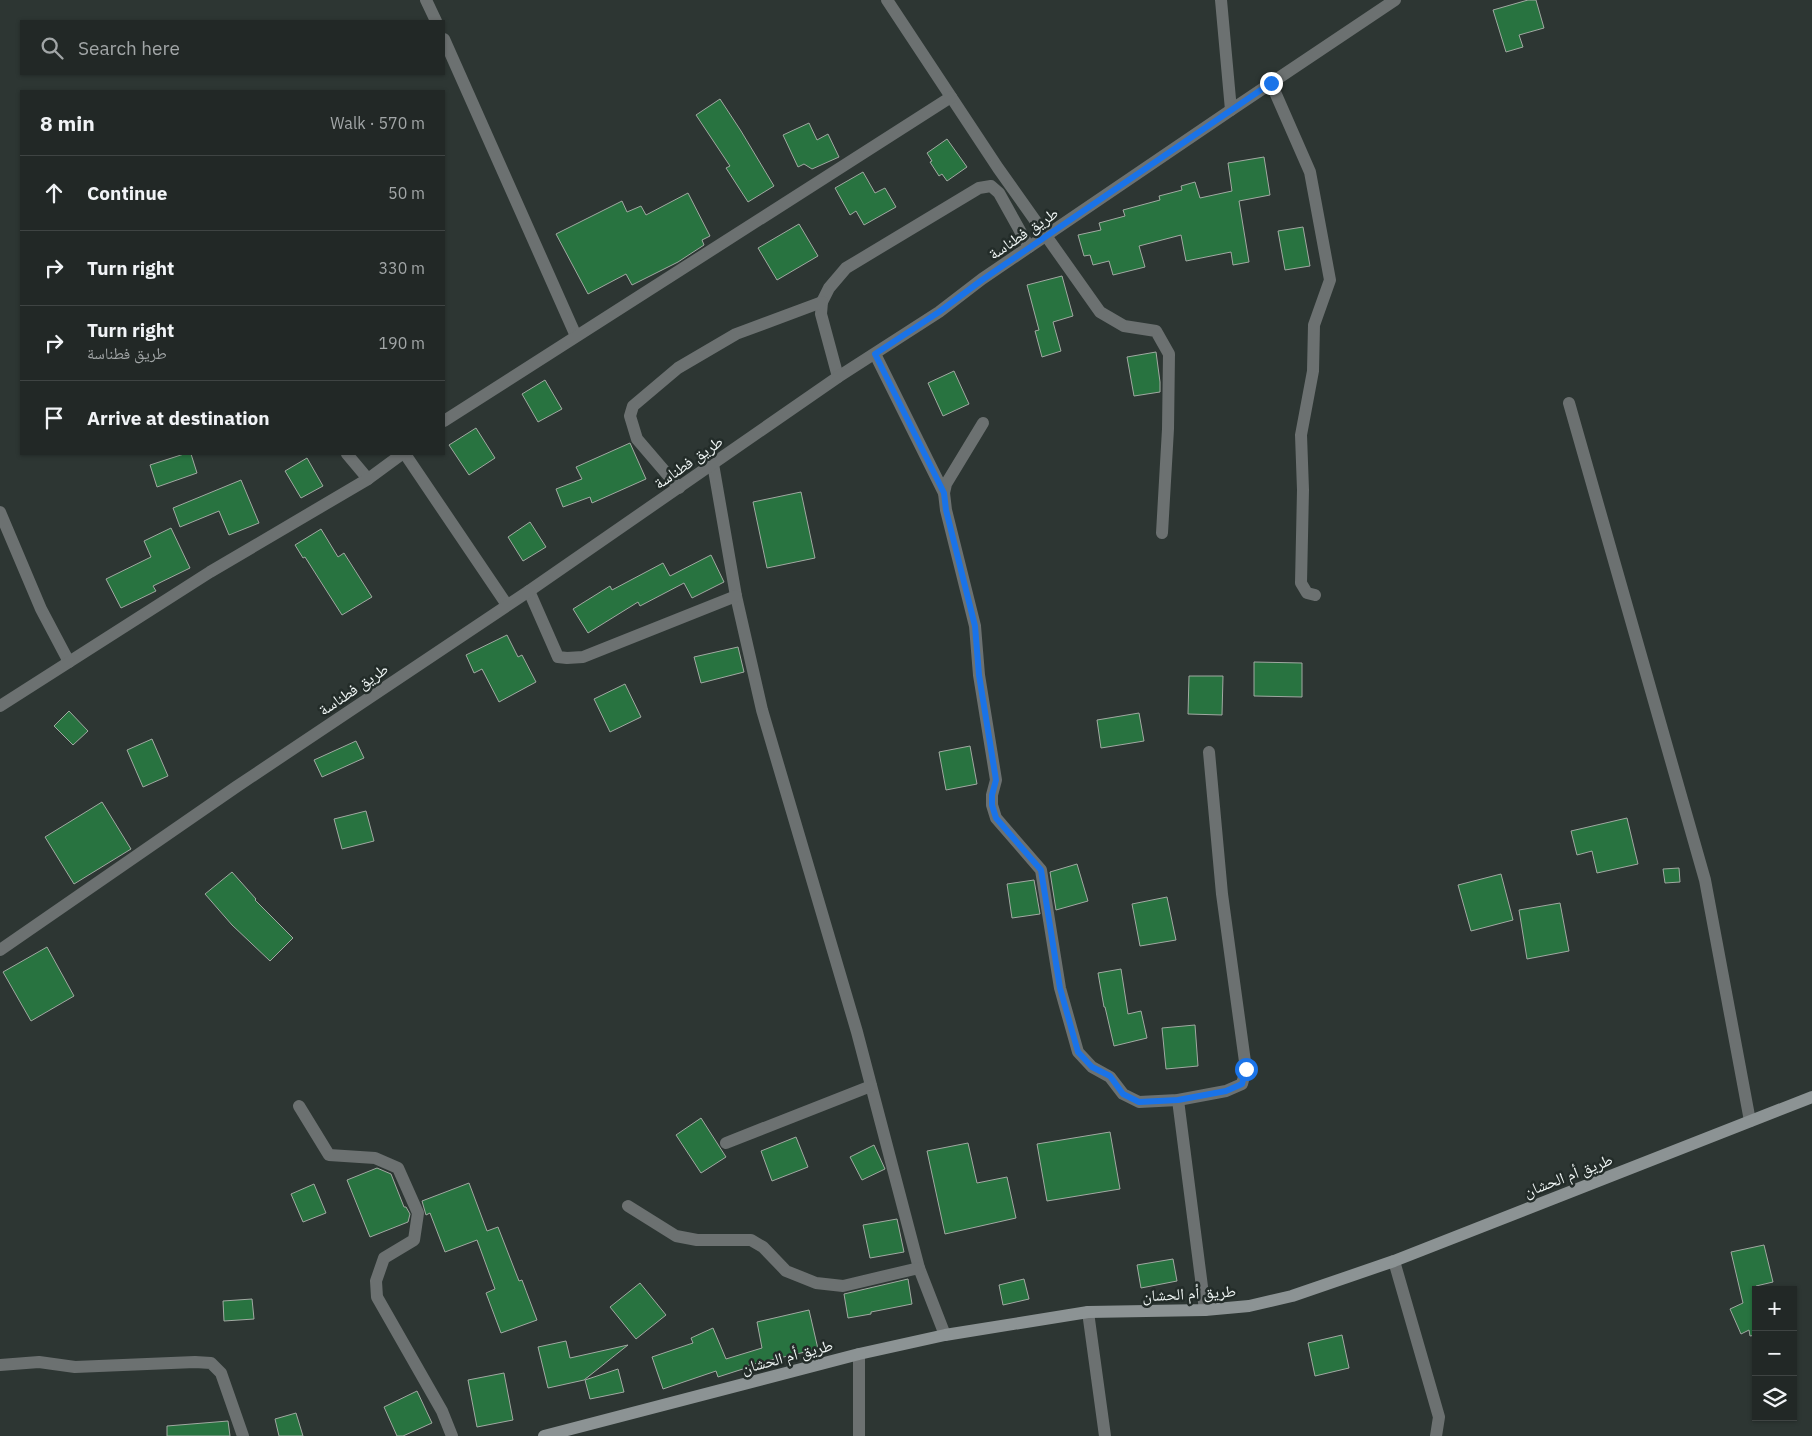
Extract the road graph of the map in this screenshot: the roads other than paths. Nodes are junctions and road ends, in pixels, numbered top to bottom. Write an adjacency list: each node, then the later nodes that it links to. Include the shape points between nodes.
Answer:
1 (426, 0): 5 (street)
2 (887, 0): 8 (street)
3 (1221, 0): 9 (street)
4 (1395, 0): 7 (street, طريق فطناسة)
5 (436, 20)
6 (445, 41): 13 (street)
7 (1271, 83): 9 (street, طريق فطناسة); 29 (street, via 1310,172 1330,280 1314,325 1313,371 1301,435 1302,583 1307,592)
8 (951, 97): 10 (street); 13 (street)
9 (1231, 110): 10 (street, طريق فطناسة)
10 (1046, 237): 11 (street, طريق فطناسة); 27 (street, via 1100,312 1124,326 1156,331 1169,354)
11 (1029, 247): 12 (street, via 999,193 991,186 980,188 846,268); 14 (street, طريق فطناسة)
12 (822, 302): 15 (street, via 821,314); 24 (street, via 736,334 678,368 633,406 630,416 637,439)
13 (576, 336): 17 (street)
14 (875, 354): 15 (street, طريق فطناسة); 25 (street)
15 (838, 377): 22 (street, طريق فطناسة)
16 (1569, 403): 40 (street, via 1705,880)
17 (445, 420)
18 (983, 423): 25 (street, via 946,484)
19 (348, 455): 23 (street)
20 (403, 455): 23 (street)
21 (405, 455): 31 (street)
22 (714, 464): 24 (street, طريق فطناسة); 30 (street)
23 (368, 479): 32 (street, via 210,572)
24 (679, 488): 28 (street, طريق فطناسة)
25 (944, 493): 38 (street, via 975,626 979,675 996,780 992,805 1000,824 1041,870 1060,988 1078,1052 1092,1067 1110,1076 1123,1094 1139,1102)
26 (0, 512): 32 (street, via 41,609)
27 (1162, 533)
28 (529, 592): 30 (street, via 558,657 567,658 583,657); 31 (street, طريق فطناسة)
29 (1315, 595)
30 (736, 596): 36 (street, via 762,710)
31 (507, 605): 35 (street, طريق فطناسة)
32 (69, 662): 33 (street)
33 (0, 706)
34 (1209, 752): 38 (street, via 1222,894 1246,1069 1242,1084 1226,1091)
35 (0, 950)
36 (871, 1086): 41 (street); 44 (street)
37 (1812, 1097): 40 (street, طريق أم الحشان)
38 (1178, 1100): 45 (street)
39 (299, 1106): 51 (street, via 329,1154 375,1158 398,1168 418,1214 414,1240 384,1258 376,1281 377,1297 442,1411)
40 (1750, 1122): 43 (street, طريق أم الحشان)
41 (726, 1143)
42 (628, 1206): 44 (street, via 676,1236 696,1240 751,1240 763,1247 786,1271 816,1284 843,1286)
43 (1394, 1261): 45 (street, طريق أم الحشان, via 1292,1296 1249,1306); 55 (street, via 1439,1417)
44 (919, 1268): 47 (street)
45 (1205, 1310): 46 (street, طريق أم الحشان)
46 (1088, 1312): 47 (street, طريق أم الحشان); 54 (street)
47 (945, 1335): 48 (street, طريق أم الحشان)
48 (859, 1354): 52 (street, طريق أم الحشان); 53 (street)
49 (0, 1365): 50 (street, via 39,1362 75,1367 211,1363 221,1373)
50 (244, 1436)
51 (452, 1436)
52 (544, 1436)
53 (859, 1436)
54 (1105, 1436)
55 (1436, 1436)

